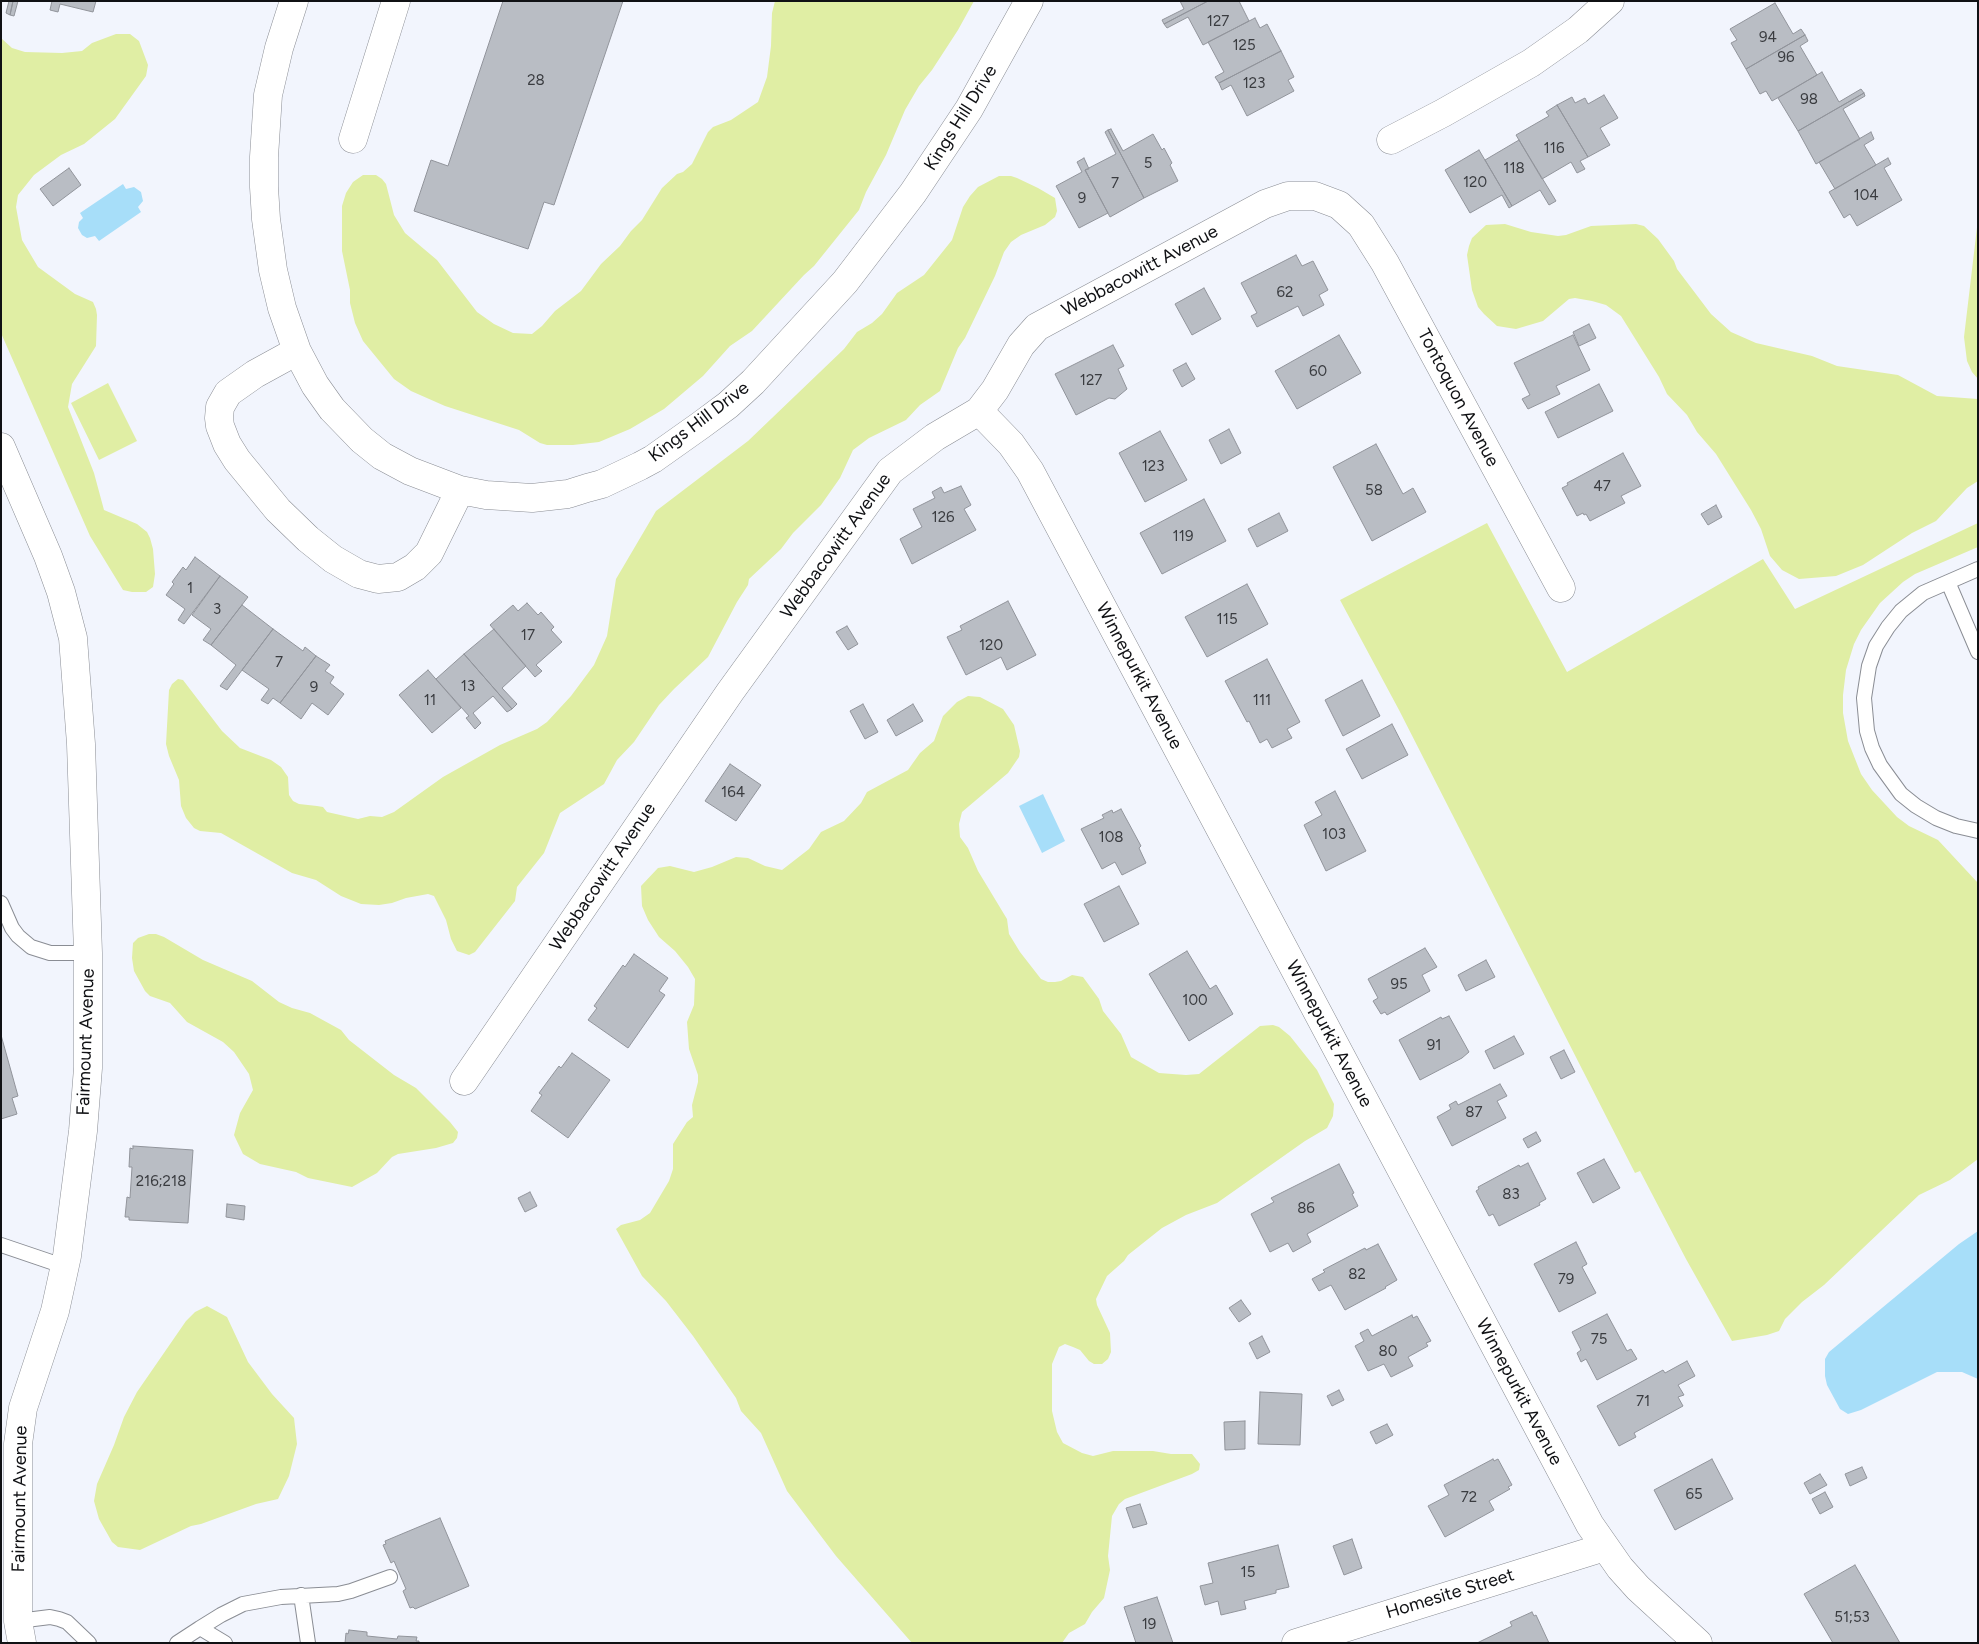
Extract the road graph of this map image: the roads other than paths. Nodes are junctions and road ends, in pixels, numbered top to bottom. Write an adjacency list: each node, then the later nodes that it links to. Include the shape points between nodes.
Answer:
1 (294, 1): 8 (street, Kings Hill Drive, via 268,95 264,187 273,270 282,308)
2 (396, 1): 5 (street)
3 (1029, 1): 11 (street, Kings Hill Drive, via 969,109 893,221 815,316 728,405 653,459 602,484 568,494 532,498)
4 (1610, 1): 6 (street, via 1578,30 1531,63)
5 (353, 139)
6 (1391, 140)
7 (1349, 213): 9 (street, Webbacowitt Avenue, via 1329,200 1302,194 1256,209 1037,327 1021,345); 14 (street, Tontoquon Avenue, via 1361,225 1385,263)
8 (298, 351): 11 (street, Kings Hill Drive, via 315,385 332,409 371,448 410,472); 11 (street, via 228,393 220,407 219,418 227,444 237,460 278,510 308,540 359,574 378,579 398,577 429,553)
9 (979, 411): 19 (street, Webbacowitt Avenue, via 910,455 877,488 730,692); 22 (street, Winnepurkit Avenue, via 1030,471 1578,1502)
10 (1, 447): 18 (street, Fairmount Avenue, via 48,556 73,638 81,744)
11 (460, 490)
12 (1978, 570): 13 (lane)
13 (1948, 582): 15 (lane); 16 (lane, via 1923,593 1901,610 1888,627 1868,666 1864,715 1869,740 1880,765 1901,794 1936,818)
14 (1561, 588)
15 (1978, 652)
16 (1978, 831)
17 (1, 903): 18 (lane, via 12,928 31,947 50,953)
18 (88, 953): 21 (street, Fairmount Avenue, via 88,1068)
19 (464, 1081)
20 (1, 1245): 21 (lane)
21 (66, 1267): 26 (street, Fairmount Avenue, via 20,1429)
22 (1605, 1547): 31 (street, Homesite Street); 32 (street, Winnepurkit Avenue, via 1638,1588)
23 (390, 1577): 24 (lane, via 351,1591)
24 (302, 1595): 25 (lane, via 243,1604); 30 (lane)
25 (200, 1628): 28 (lane); 29 (lane)
26 (14, 1629): 27 (lane, via 50,1617 67,1622)
27 (89, 1643)
28 (178, 1643)
29 (225, 1643)
30 (308, 1643)
31 (1296, 1643)
32 (1698, 1643)

